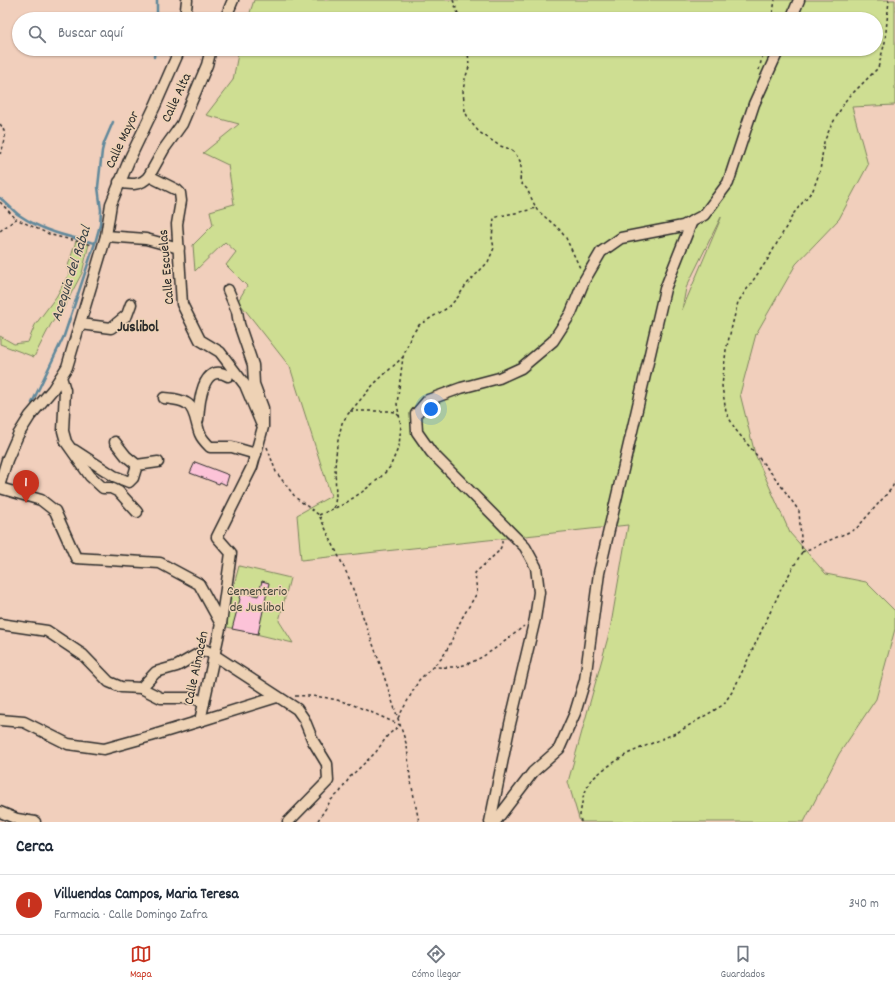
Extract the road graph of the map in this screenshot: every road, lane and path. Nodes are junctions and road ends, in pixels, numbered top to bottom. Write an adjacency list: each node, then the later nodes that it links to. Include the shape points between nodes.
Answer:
1 (187, 0): 7 (street)
2 (233, 0): 8 (street)
3 (453, 0): 9 (path)
4 (775, 0): 10 (path)
5 (799, 0): 11 (street)
6 (889, 0): 12 (path)
7 (186, 12)
8 (228, 12)
9 (457, 12)
10 (773, 12)
11 (794, 12)
12 (883, 46)
13 (177, 56): 21 (street, Calle Mayor)
14 (209, 56): 20 (street, Calle Alta, via 182,124)
15 (468, 56): 23 (path, via 469,67 463,91 465,111 479,132 515,153 520,161 520,182)
16 (776, 56): 25 (street, via 754,104 728,183 704,215)
17 (881, 56): 55 (path, via 878,68 846,100 831,126 824,142 820,171 813,190 794,213 768,260 738,302 726,350 722,386 726,412 735,429 799,511)
18 (0, 124): 19 (path, via 5,130 6,142)
19 (0, 154)
20 (149, 176): 21 (street, via 134,184); 29 (street, Calle Escuelas, via 180,193)
21 (119, 182): 27 (street, Calle Mayor, via 111,204)
22 (0, 202): 24 (path)
23 (535, 208): 30 (path, via 566,238); 34 (path, via 494,218 494,248 488,262 449,306 419,325 411,336)
24 (16, 219): 26 (path); 28 (path, via 51,235)
25 (692, 221): 30 (street, via 683,226 621,238 601,252); 74 (street, via 666,289 599,573 585,680 575,713 559,749 533,772)
26 (0, 231)
27 (106, 236): 29 (street, via 146,239); 33 (street, Calle Mayor)
28 (91, 244)
29 (178, 248): 41 (street, Calle Escuelas, via 182,304 200,340 220,352 245,385)
30 (586, 277): 54 (street, via 571,313 553,341 521,368 499,378 428,400 416,414 417,432 431,452)
31 (228, 290): 41 (street, Calle Almacén, via 253,365 254,384 263,408)
32 (131, 304): 33 (street, via 127,315 111,328)
33 (80, 324): 36 (street, Calle Mayor, via 70,358)
34 (403, 357): 38 (path); 39 (path, via 397,404)
35 (228, 376): 40 (street, via 220,372 208,378 199,400)
36 (61, 377): 44 (street, via 65,390 64,435); 49 (street, Calle Mayor, via 30,416 18,436)
37 (164, 398): 40 (street, via 187,403)
38 (350, 411): 39 (path, via 388,411); 51 (path, via 342,423 337,445)
39 (399, 416): 51 (path, via 399,446 390,468 362,492)
40 (197, 424): 45 (street, via 200,434 210,447 232,446)
41 (263, 427): 45 (street, Calle Almacén)
42 (266, 441): 53 (path, via 276,472 296,498)
43 (116, 442): 47 (street, via 126,456)
44 (71, 449): 47 (street, via 114,476 129,482 133,478); 52 (street, via 98,484 119,492)
45 (256, 454): 58 (street, Calle Almacén, via 217,537 232,553)
46 (158, 462): 47 (street)
47 (137, 464)
48 (895, 481): 55 (path, via 892,488 856,529)
49 (0, 482)
50 (0, 488): 58 (street, via 41,500 55,511 76,558 160,564 199,584)
51 (334, 508): 53 (path)
52 (137, 512)
53 (319, 515): 64 (path, via 349,578)
54 (502, 524): 56 (street, via 525,547 536,567 539,592); 60 (path, via 502,545 499,551 475,573 477,592 442,658)
55 (802, 552): 75 (path, via 783,585 734,689 723,705 678,732 627,754 604,769 590,781 583,797)
56 (535, 619): 60 (path, via 474,660 463,665); 73 (street)
57 (0, 624): 61 (street, via 47,631 83,655 109,682 121,687)
58 (220, 624): 59 (street, Calle Almacén)
59 (214, 654): 61 (street, via 204,650 178,666 156,672); 62 (street); 63 (street, Calle Almacén)
60 (432, 668): 64 (path, via 418,680)
61 (141, 688): 63 (street, via 161,698 194,698)
62 (277, 697): 66 (street); 67 (path, via 309,696 338,700); 70 (street, via 297,709 327,764 328,781)
63 (204, 703): 66 (street, Calle Almacén)
64 (398, 718): 67 (path)
65 (0, 720): 66 (street, Calle Almacén, via 24,722 68,744 104,748)
66 (200, 720)
67 (400, 725): 71 (path, via 350,777); 72 (path, via 407,746)
68 (0, 812): 69 (street, via 17,819)
69 (35, 822)
70 (288, 822)
71 (317, 822)
72 (419, 822)
73 (490, 822)
74 (495, 822)
75 (581, 822)

